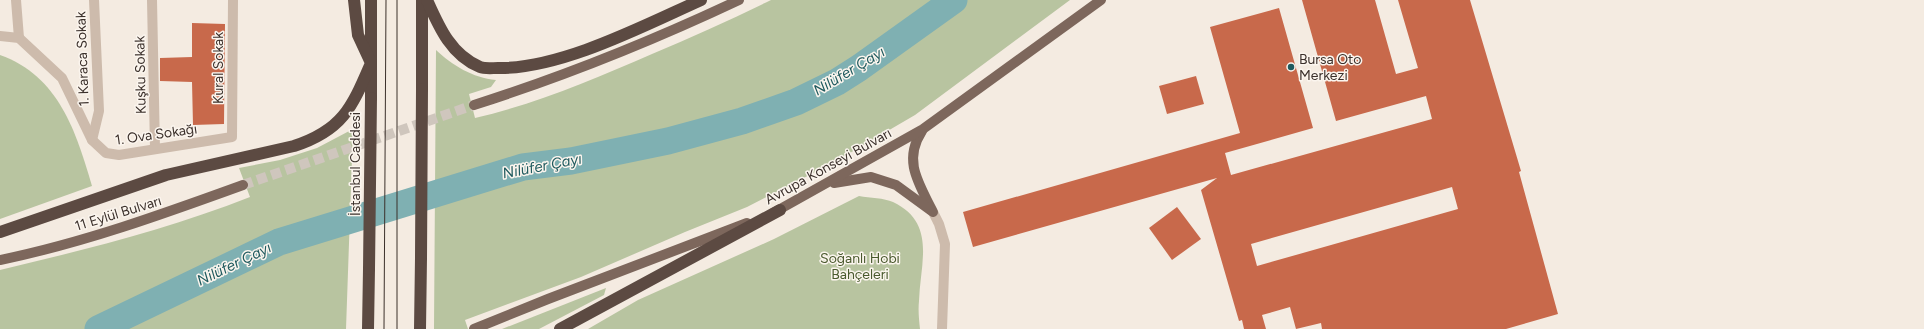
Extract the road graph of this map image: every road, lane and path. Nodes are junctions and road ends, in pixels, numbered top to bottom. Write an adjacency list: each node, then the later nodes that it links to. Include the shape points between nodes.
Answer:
1 (16, 0): 15 (street)
2 (94, 0): 20 (street, 1. Karaca Sokak, via 99,111)
3 (152, 0): 21 (street, Kuşku Sokak)
4 (233, 0): 19 (street, Kural Sokak)
5 (354, 0): 16 (highway, via 358,35)
6 (372, 0): 16 (highway, İstanbul Caddesi)
7 (422, 0): 29 (highway, bridge)
8 (427, 0): 9 (highway, via 446,38 460,56 481,68 510,69 552,61 605,43)
9 (701, 0)
10 (738, 0): 17 (main road, via 613,56 543,83)
11 (1092, 0): 13 (main road)
12 (1101, 0): 13 (main road, Avrupa Konseyi Bulvarı)
13 (1066, 26): 18 (main road, Avrupa Konseyi Bulvarı)
14 (0, 36): 15 (street)
15 (19, 38): 20 (street, 1. Ova Sokağı, via 62,78)
16 (371, 63): 26 (highway, via 345,115 310,141 166,175); 28 (highway, İstanbul Caddesi, bridge)
17 (474, 105)
18 (923, 129): 22 (main road, Avrupa Konseyi Bulvarı); 25 (main road, via 914,142 912,161)
19 (232, 137): 21 (street, 1. Ova Sokağı)
20 (92, 140): 21 (street, 1. Ova Sokağı, via 106,153 119,155)
21 (155, 149)
22 (828, 184): 24 (main road, Avrupa Konseyi Bulvarı); 25 (main road, via 871,177 896,185)
23 (243, 185): 27 (main road, 11 Eylül Bulvarı, via 137,223)
24 (780, 210): 30 (main road, Avrupa Konseyi Bulvarı); 31 (highway)
25 (933, 212): 32 (street, via 945,244)
26 (0, 232)
27 (0, 260)
28 (368, 329)
29 (420, 329)
30 (474, 329)
31 (560, 329)
32 (942, 329)

